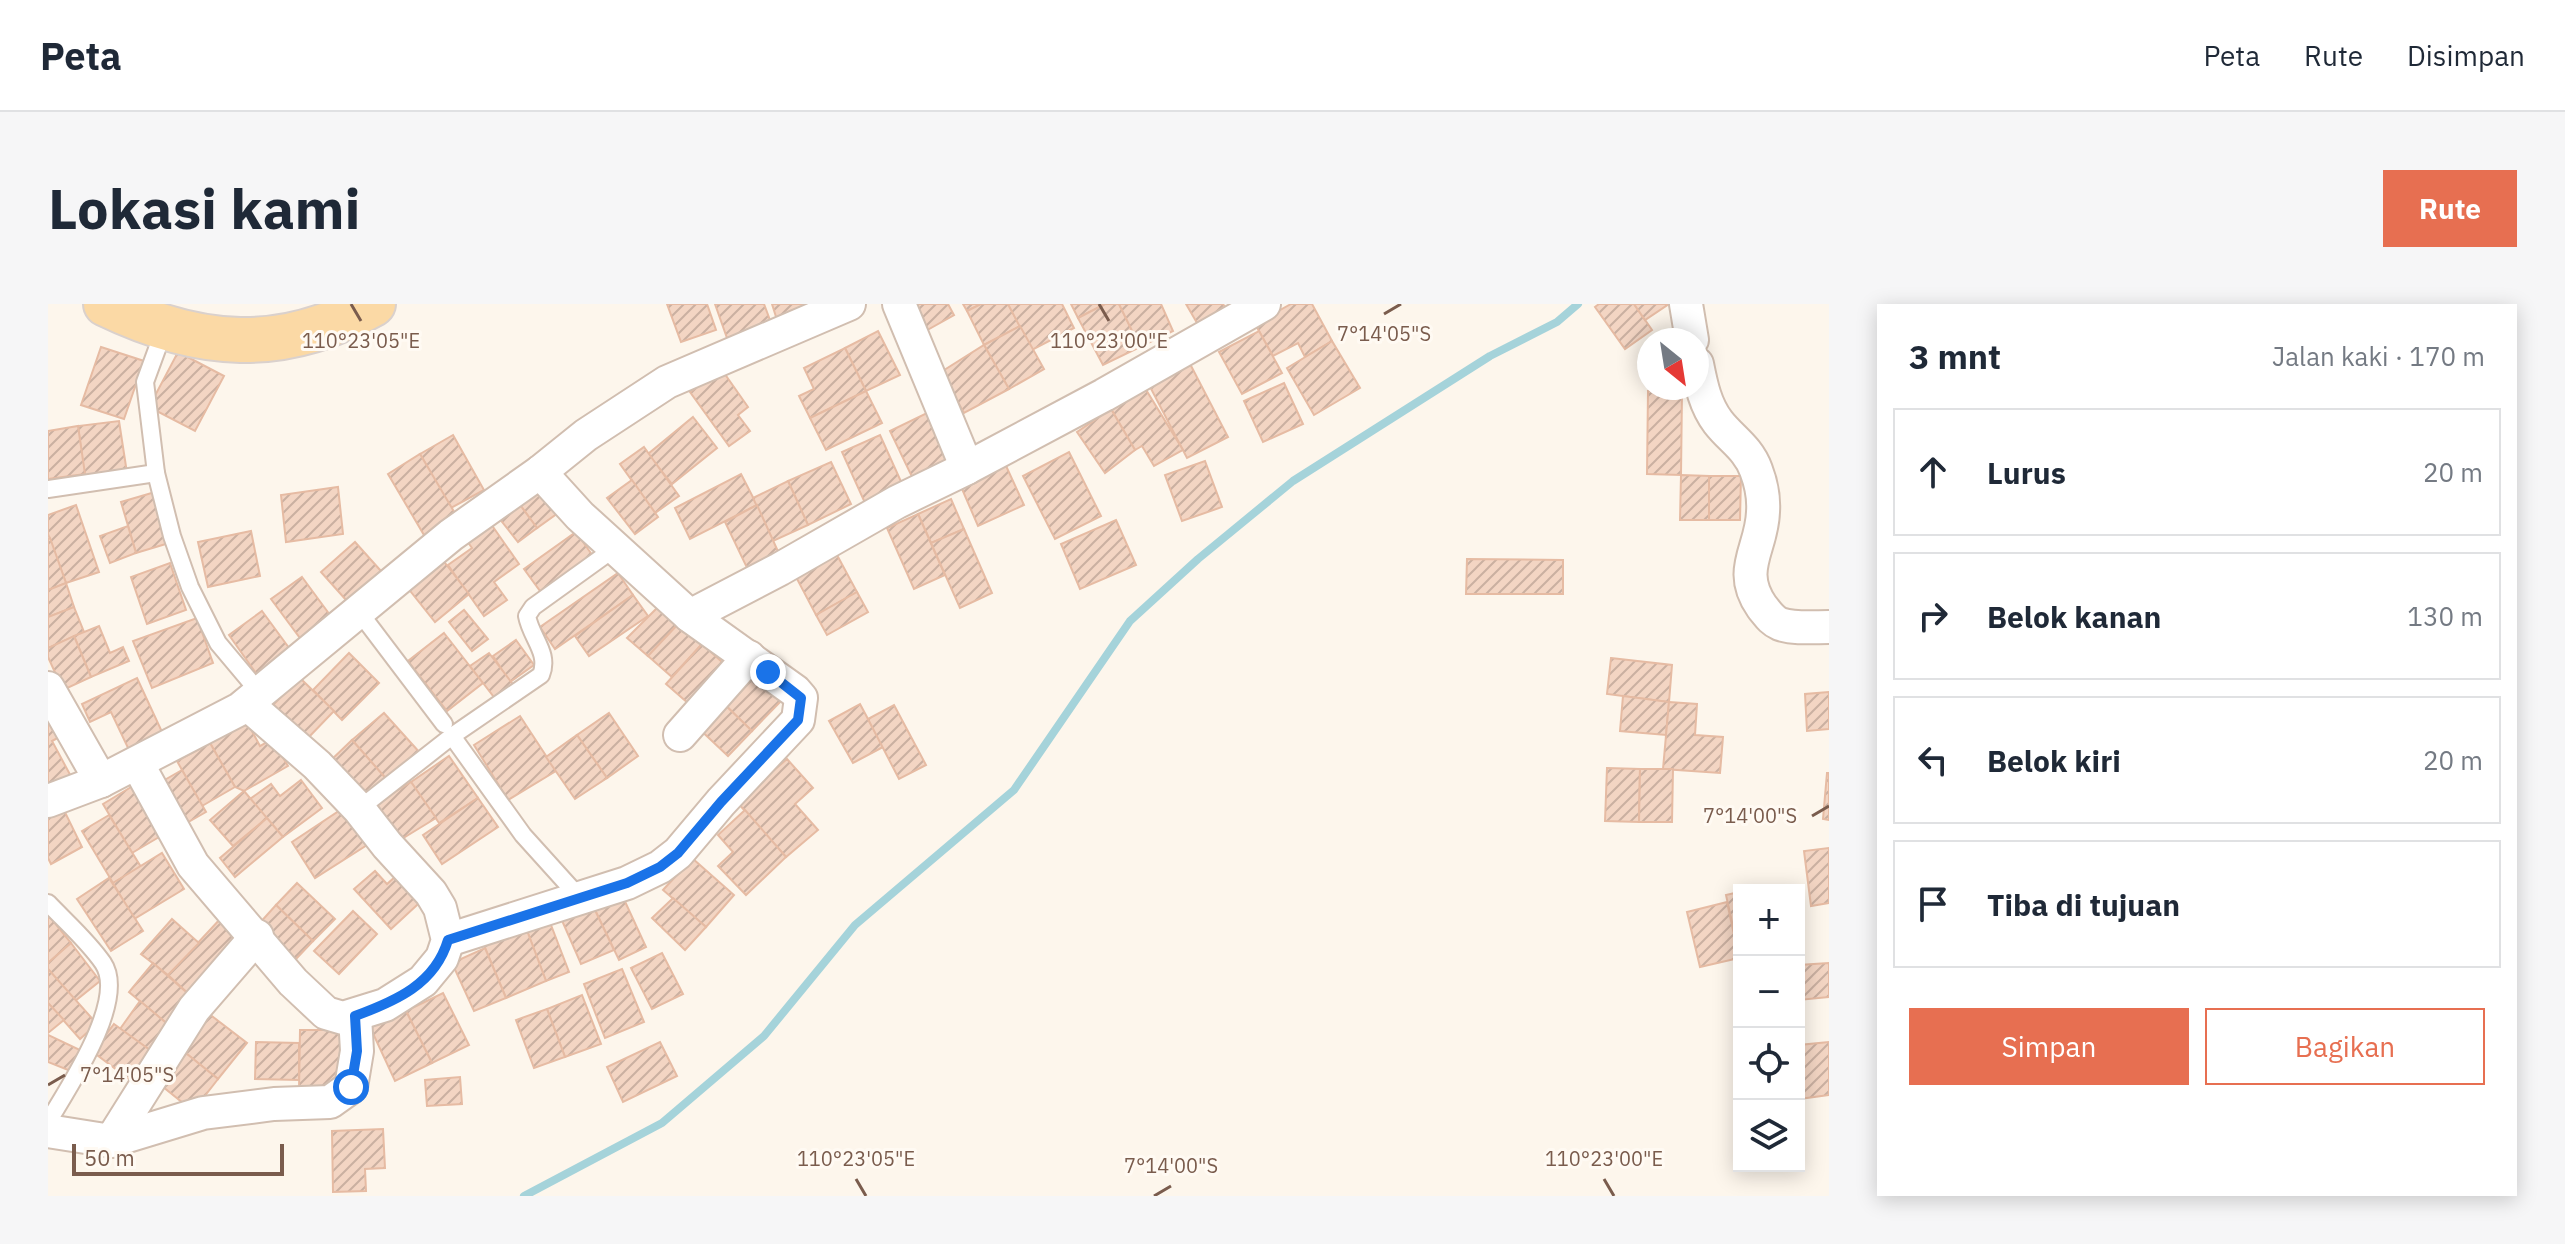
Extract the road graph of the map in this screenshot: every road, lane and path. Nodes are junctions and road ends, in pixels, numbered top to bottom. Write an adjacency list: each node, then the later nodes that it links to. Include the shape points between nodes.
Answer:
1 (106, 304): 7 (main road)
2 (373, 304): 7 (main road, via 342,321 285,338 230,341)
3 (849, 304): 11 (street, via 667,382)
4 (899, 304): 10 (street)
5 (1264, 304): 10 (street)
6 (1686, 304): 8 (street)
7 (165, 328): 12 (lane, via 145,382)
8 (1690, 328)
9 (1706, 400): 17 (street, via 1756,467 1763,514 1749,564 1758,601 1772,620 1783,625)
10 (967, 468): 16 (street)
11 (540, 472): 14 (street); 15 (street, via 451,535)
12 (156, 473): 13 (lane); 20 (lane, via 190,587)
13 (48, 489)
14 (615, 548): 16 (street); 21 (lane, via 527,616 542,650 541,675)
15 (360, 613): 20 (street); 21 (lane)
16 (690, 616): 18 (street)
17 (1829, 627)
18 (749, 657): 22 (street); 27 (street, via 801,698 798,720 678,853 627,883)
19 (48, 688): 24 (street)
20 (254, 698): 23 (street); 26 (street)
21 (448, 730): 26 (lane); 27 (lane, via 523,835)
22 (680, 735)
23 (137, 763): 24 (street); 29 (street, via 193,865)
24 (101, 781): 25 (street)
25 (48, 801)
26 (359, 809): 30 (street, via 431,893)
27 (579, 897): 30 (street)
28 (48, 903): 32 (lane, via 104,964 110,985 85,1058)
29 (257, 936): 31 (street, via 326,1013); 34 (street, via 194,1009)
30 (448, 940): 31 (street, via 442,958 423,981)
31 (355, 1016): 34 (street, via 351,1087 330,1102 203,1113)
32 (48, 1122)
33 (48, 1131): 34 (street)
34 (111, 1141)

